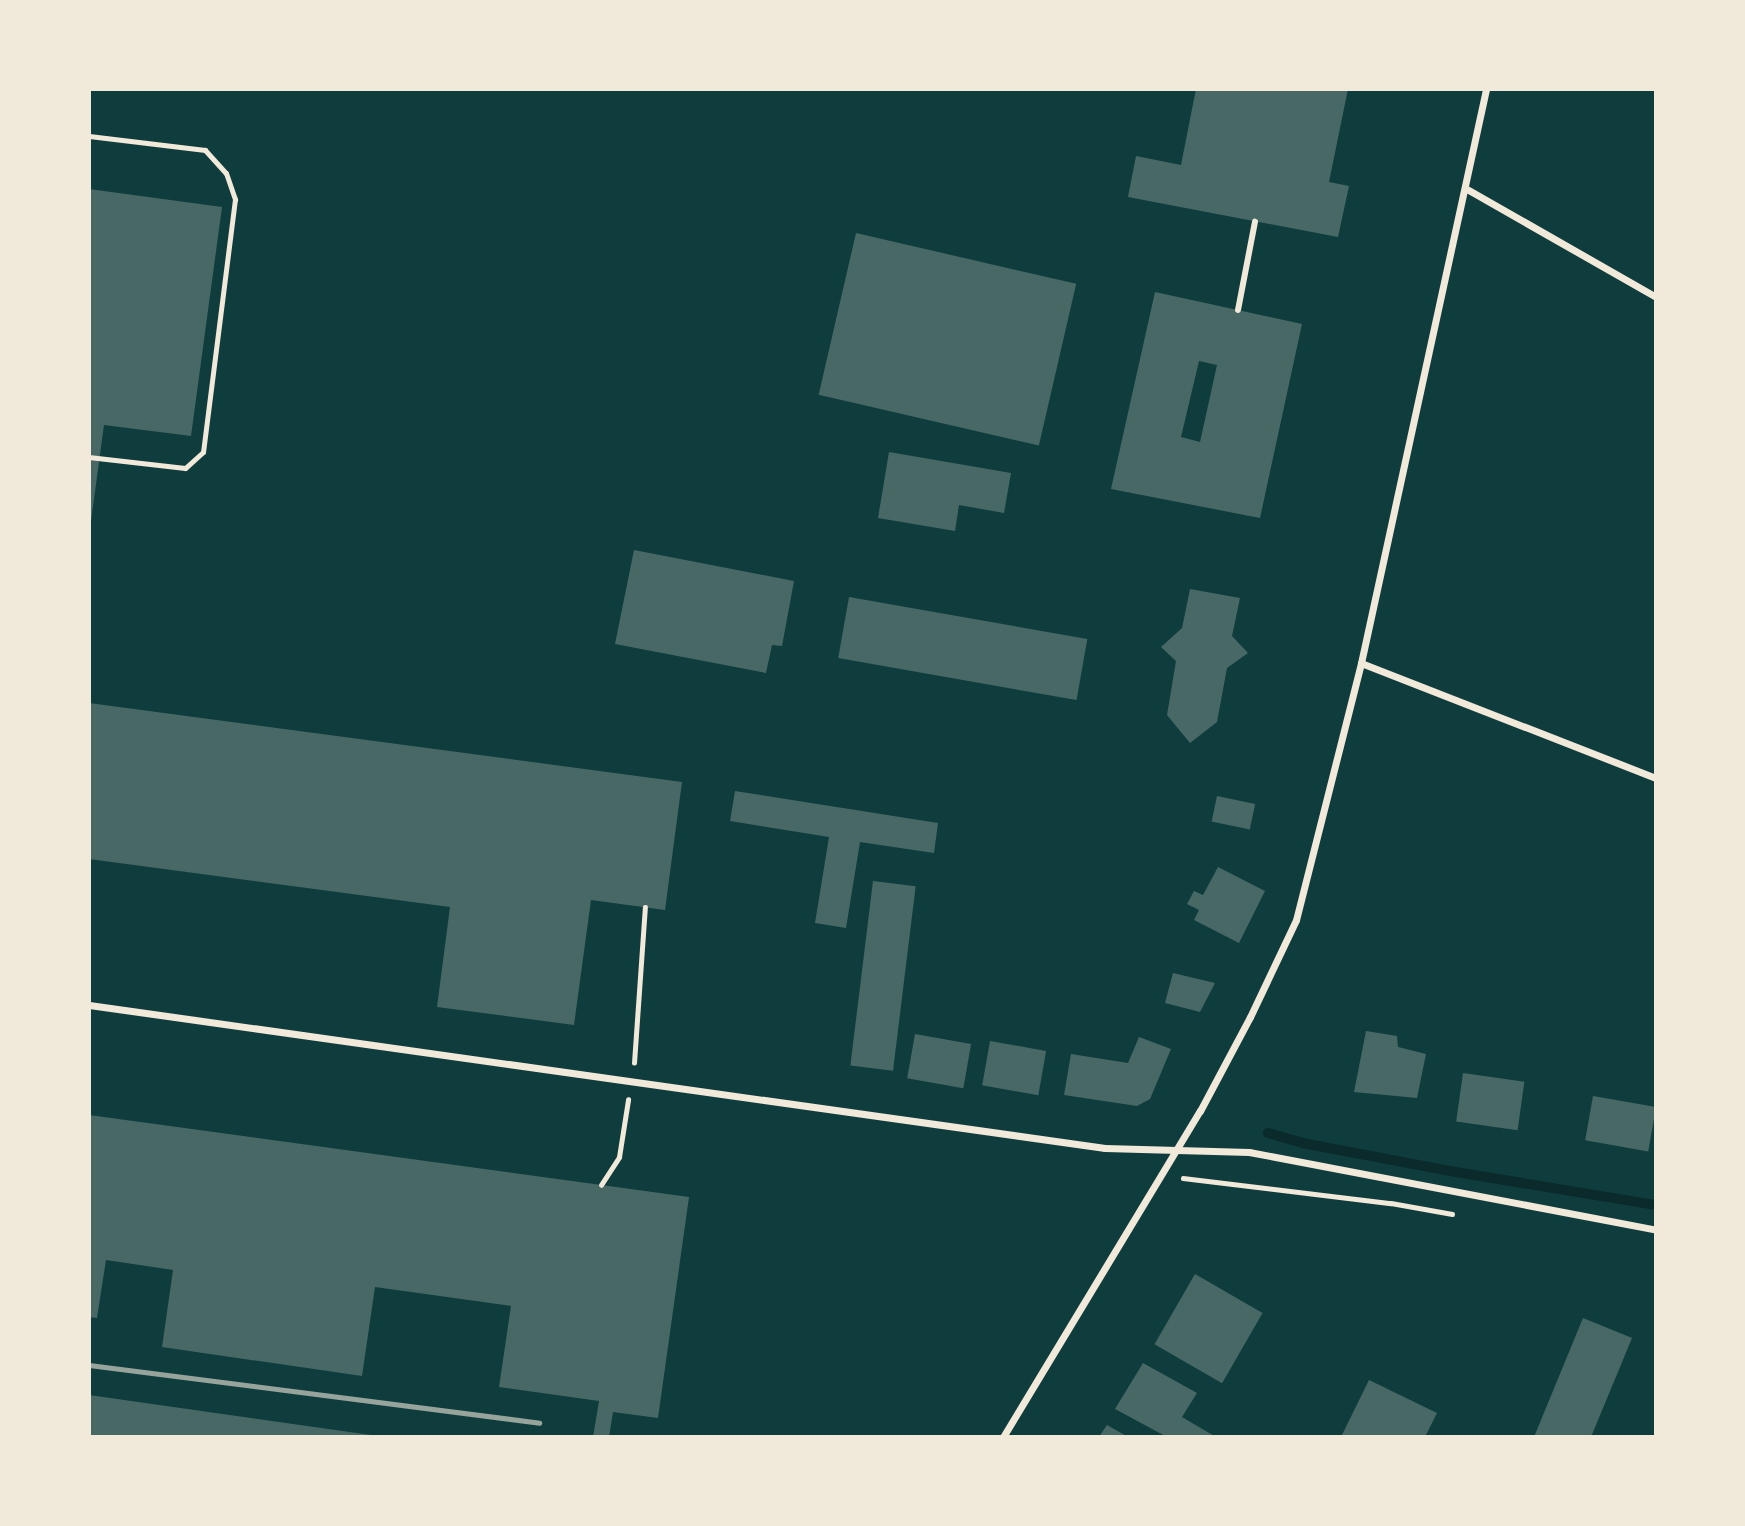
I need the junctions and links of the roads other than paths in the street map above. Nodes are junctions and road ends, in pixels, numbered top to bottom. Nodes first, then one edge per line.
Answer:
1 (1486, 89) edge
2 (89, 136) edge
3 (1465, 188) junction
4 (1255, 222) dead end
5 (1656, 297) edge
6 (1238, 310) dead end
7 (89, 457) edge
8 (1361, 663) junction
9 (1656, 778) edge
10 (89, 1005) edge
11 (1175, 1150) junction
12 (1656, 1230) edge
13 (1003, 1437) edge

1 - 3 street
2 - 7 lane
3 - 5 street
3 - 8 street
4 - 6 street
8 - 9 street
8 - 11 street
10 - 11 street
11 - 12 street
11 - 13 street

